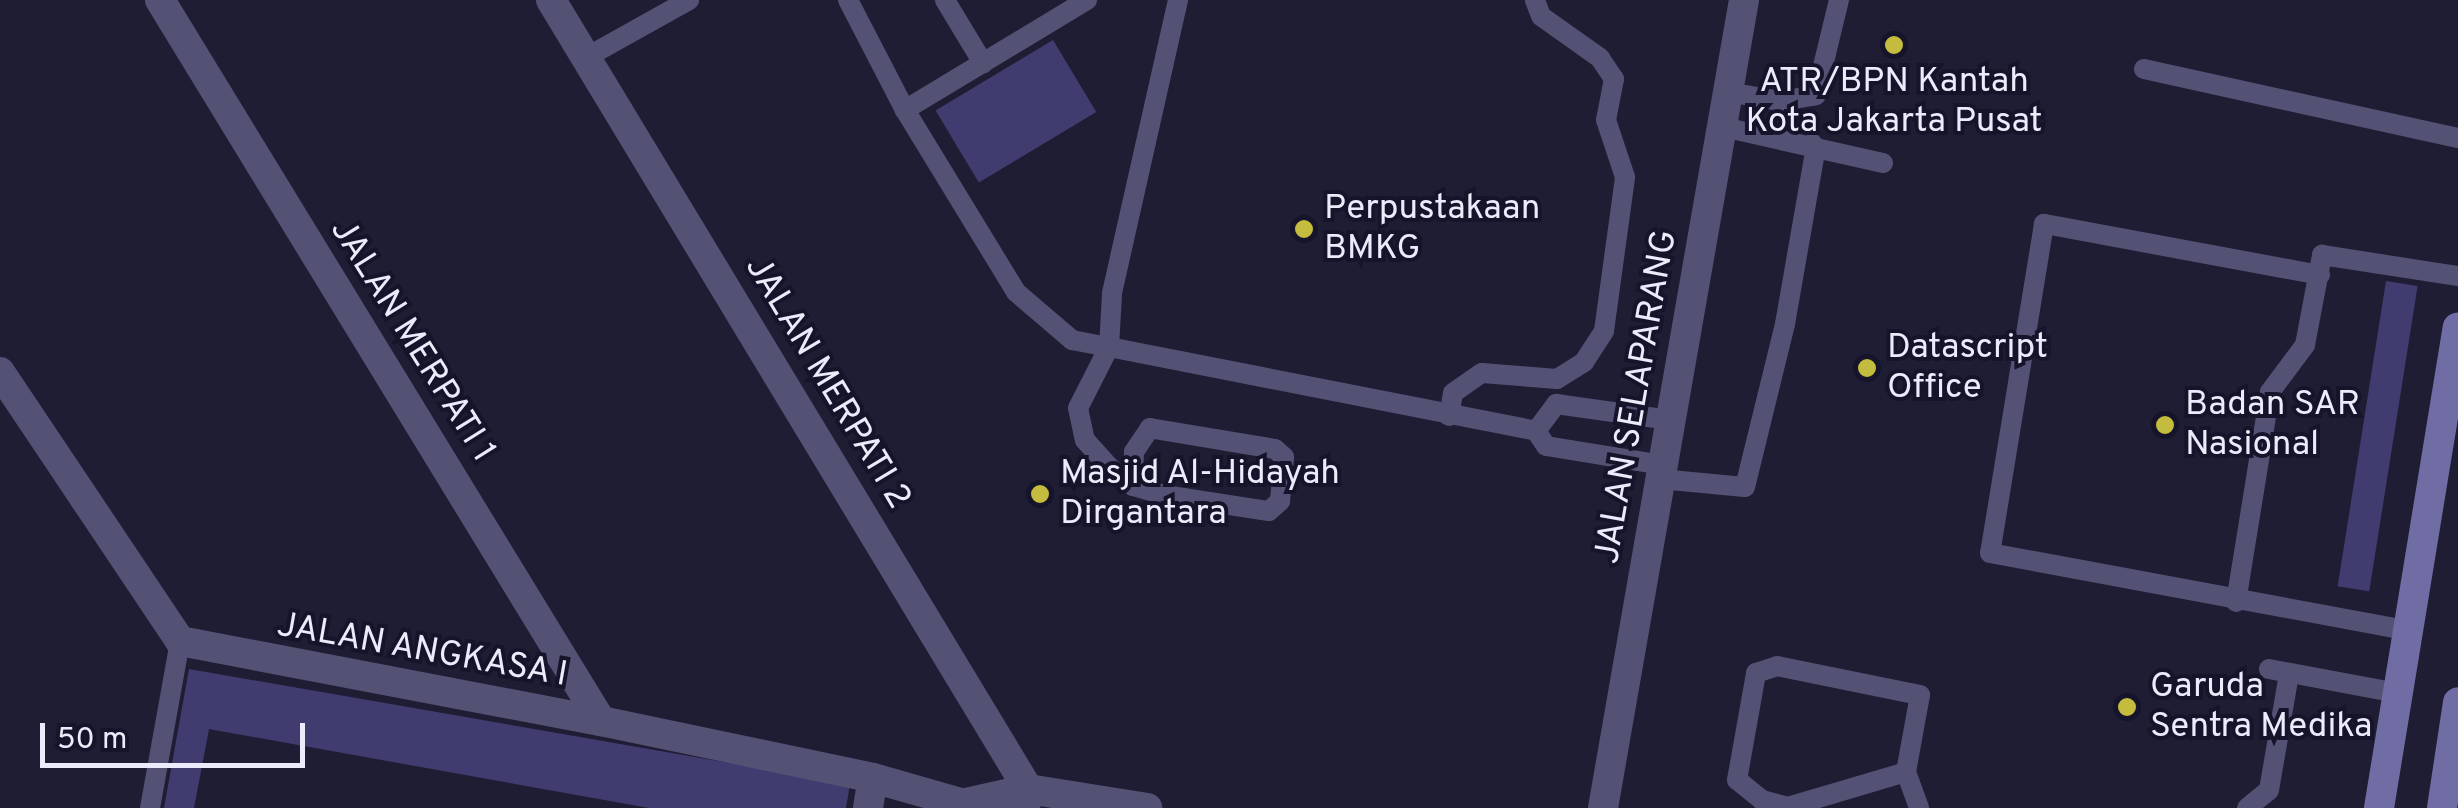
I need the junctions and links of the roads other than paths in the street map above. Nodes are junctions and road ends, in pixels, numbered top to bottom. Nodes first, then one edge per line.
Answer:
1 (160, 0) edge
2 (689, 0) edge
3 (848, 0) edge
4 (945, 0) edge
5 (1086, 0) edge
6 (1178, 0) edge
7 (1535, 0) edge
8 (1744, 0) edge
9 (1839, 0) edge
10 (553, 1) edge
11 (587, 57) junction
12 (983, 63) junction
13 (2144, 69) dead end
14 (1728, 92) junction
15 (906, 110) junction
16 (1723, 128) junction
17 (2458, 138) edge
18 (1812, 143) junction
19 (1883, 164) dead end
20 (2320, 274) junction
21 (2458, 276) edge
22 (2458, 327) edge
23 (1110, 346) junction
24 (0, 372) edge
25 (1449, 416) junction
26 (1670, 420) junction
27 (1536, 431) junction
28 (1661, 472) junction
29 (1133, 486) junction
30 (2236, 602) junction
31 (2406, 630) junction
32 (180, 641) junction
33 (2397, 693) junction
34 (2458, 702) edge
35 (601, 720) junction
36 (1906, 772) junction
37 (871, 793) edge
38 (1027, 799) edge
39 (972, 805) edge
40 (150, 808) edge
41 (1148, 808) edge
42 (1603, 808) edge
43 (1919, 808) edge
44 (2247, 808) edge
45 (2379, 808) edge
46 (2442, 808) edge

1 - 35 street, JALAN MERPATI 1
2 - 11 lane
3 - 15 lane
4 - 12 lane
5 - 12 lane
6 - 23 lane
7 - 25 lane
8 - 14 street, JALAN SELAPARANG
9 - 14 lane
10 - 11 street, JALAN MERPATI 2
11 - 38 street, JALAN MERPATI 2
12 - 15 lane
13 - 17 lane
14 - 16 street, JALAN SELAPARANG
15 - 23 lane
16 - 18 lane
16 - 26 street, JALAN SELAPARANG
18 - 19 lane
18 - 28 lane
20 - 21 lane
20 - 30 lane
20 - 30 lane
22 - 31 main road
23 - 25 lane
23 - 29 lane
24 - 32 street
25 - 27 lane
26 - 27 lane
26 - 28 street, JALAN SELAPARANG
27 - 28 lane
28 - 42 street, JALAN SELAPARANG
29 - 29 lane
30 - 31 lane
31 - 33 main road
32 - 35 street, JALAN ANGKASA I
32 - 40 lane
33 - 44 lane
33 - 45 main road
34 - 46 main road
35 - 37 street, JALAN ANGKASA I
36 - 36 lane
36 - 43 lane
37 - 39 street, JALAN ANGKASA I
38 - 39 street, JALAN ANGKASA I
38 - 41 street, JALAN ANGKASA I

